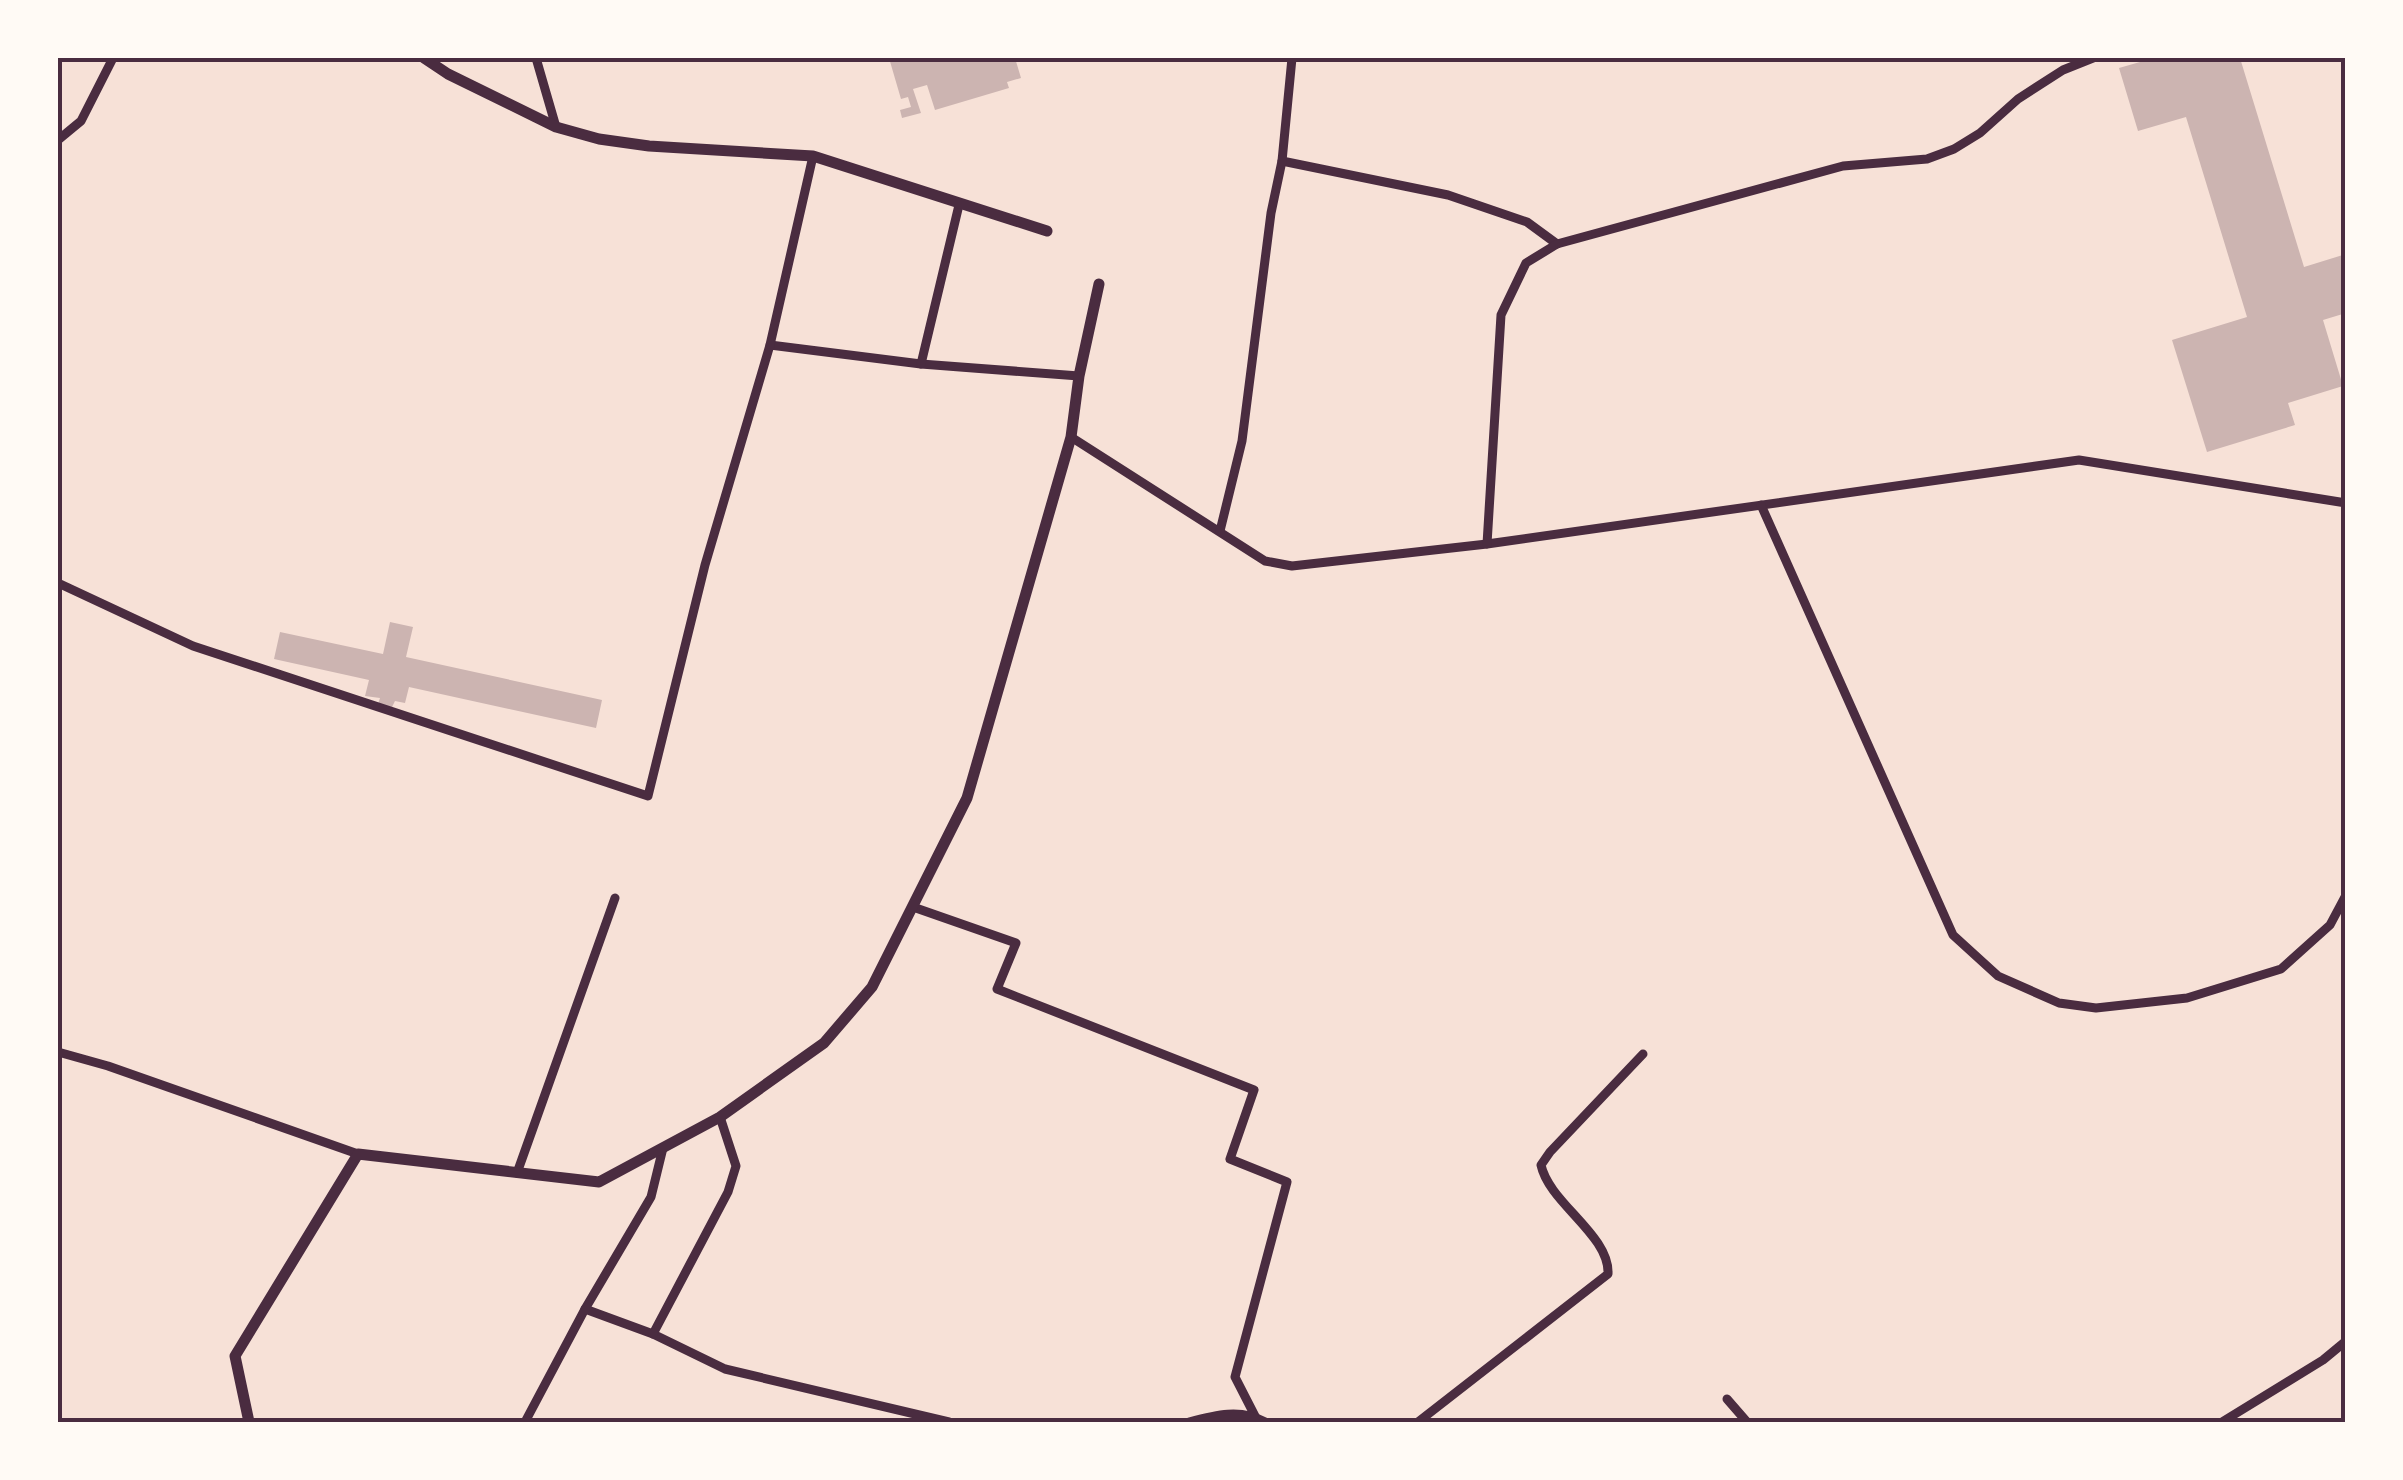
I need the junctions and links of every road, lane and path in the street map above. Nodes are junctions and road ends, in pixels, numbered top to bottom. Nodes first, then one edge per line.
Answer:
1 (113, 58) edge
2 (424, 58) edge
3 (536, 58) edge
4 (1292, 58) edge
5 (2093, 58) edge
6 (556, 127) junction
7 (58, 140) edge
8 (812, 156) junction
9 (1282, 161) junction
10 (959, 205) junction
11 (1047, 231) dead end
12 (1558, 244) junction
13 (1099, 284) dead end
14 (770, 345) junction
15 (922, 364) junction
16 (1079, 376) junction
17 (1071, 437) junction
18 (2346, 503) edge
19 (1761, 505) junction
20 (1220, 531) junction
21 (1487, 544) junction
22 (58, 583) edge
23 (2346, 895) edge
24 (615, 898) dead end
25 (912, 907) junction
26 (58, 1052) edge
27 (1643, 1054) dead end
28 (720, 1117) junction
29 (662, 1148) junction
30 (358, 1154) junction
31 (517, 1173) junction
32 (585, 1309) junction
33 (654, 1334) junction
34 (2346, 1341) edge
35 (1727, 1399) dead end
36 (1255, 1416) junction
37 (249, 1422) edge
38 (524, 1422) edge
39 (949, 1422) edge
40 (1189, 1422) edge
41 (1266, 1422) edge
42 (1418, 1422) edge
43 (1747, 1422) edge
44 (2222, 1422) edge

1 - 7 street
2 - 6 street
3 - 6 street
4 - 9 street
5 - 12 street
6 - 8 street
8 - 10 street
8 - 14 street
9 - 12 street
9 - 20 street
10 - 11 street
10 - 15 street
12 - 21 street
13 - 16 street
14 - 15 street
14 - 22 street
15 - 16 street
16 - 17 street
17 - 20 street
17 - 25 street
18 - 19 street
19 - 21 street
19 - 23 street
20 - 21 street
24 - 31 street
25 - 28 street
25 - 36 street
26 - 30 street
27 - 42 street
28 - 29 street
28 - 33 street
29 - 31 street
29 - 32 street
30 - 31 street
30 - 37 street
32 - 33 street
32 - 38 street
33 - 39 street
34 - 44 street
35 - 43 street
36 - 40 street
36 - 41 street

